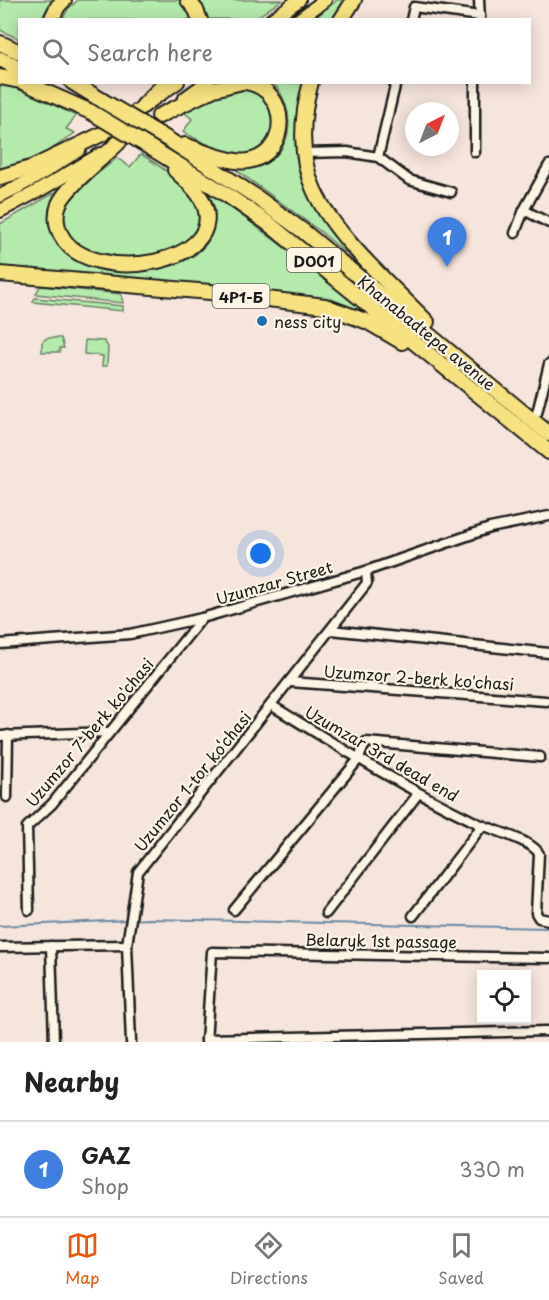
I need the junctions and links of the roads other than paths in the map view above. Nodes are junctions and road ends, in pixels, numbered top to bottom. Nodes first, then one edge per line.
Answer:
1 (64, 0) edge
2 (188, 0) edge
3 (299, 0) edge
4 (325, 0) edge
5 (354, 0) edge
6 (478, 0) edge
7 (52, 18) edge
8 (199, 18) edge
9 (274, 18) edge
10 (301, 18) edge
11 (342, 18) edge
12 (411, 18) edge
13 (480, 18) edge
14 (0, 43) edge
15 (18, 51) edge
16 (0, 59) edge
17 (18, 68) edge
18 (0, 77) edge
19 (18, 81) edge
20 (26, 84) edge
21 (45, 84) edge
22 (75, 84) edge
23 (86, 84) edge
24 (164, 84) edge
25 (175, 84) edge
26 (204, 84) edge
27 (235, 84) edge
28 (252, 84) edge
29 (311, 84) edge
30 (396, 84) edge
31 (475, 84) edge
32 (103, 101) junction
33 (143, 106) junction
34 (91, 112) junction
35 (159, 116) junction
36 (104, 133) junction
37 (169, 140) junction
38 (119, 142) junction
39 (156, 152) junction
40 (474, 152) dead end
41 (304, 153) junction
42 (378, 157) junction
43 (549, 165) edge
44 (0, 177) edge
45 (451, 192) dead end
46 (0, 196) edge
47 (524, 210) junction
48 (0, 211) edge
49 (549, 223) edge
50 (515, 233) dead end
51 (0, 274) edge
52 (549, 364) edge
53 (472, 369) junction
54 (463, 382) junction
55 (531, 419) junction
56 (549, 434) edge
57 (549, 452) edge
58 (549, 516) edge
59 (366, 571) junction
60 (202, 618) junction
61 (331, 630) junction
62 (0, 644) edge
63 (549, 653) edge
64 (290, 682) junction
65 (546, 701) dead end
66 (271, 705) junction
67 (110, 732) junction
68 (4, 735) edge
69 (540, 757) dead end
70 (358, 760) junction
71 (418, 794) junction
72 (7, 797) dead end
73 (482, 826) junction
74 (29, 910) dead end
75 (234, 910) dead end
76 (326, 913) dead end
77 (413, 916) dead end
78 (549, 920) edge
79 (128, 945) junction
80 (51, 946) junction
81 (0, 947) edge
82 (549, 958) edge
83 (549, 1031) edge
84 (206, 1040) edge
85 (54, 1042) edge
86 (131, 1042) edge

1 - 7 highway
2 - 8 highway
3 - 9 main road
4 - 10 main road
5 - 11 highway
6 - 13 street
12 - 13 street
14 - 15 highway
16 - 17 highway
18 - 19 highway
20 - 34 highway
21 - 34 highway, Khanabadtepa avenue / D001
22 - 32 highway, Khanabadtepa avenue / D001
23 - 32 highway
24 - 33 highway
25 - 33 main road
26 - 35 main road
27 - 35 highway
28 - 37 highway
29 - 41 highway
30 - 42 street
31 - 40 street
32 - 37 highway, Khanabadtepa avenue / D001, bridge
33 - 36 main road
34 - 39 highway, Khanabadtepa avenue / D001, bridge
35 - 38 main road
36 - 44 highway
36 - 46 main road
37 - 53 highway, Khanabadtepa avenue / D001
38 - 39 highway
38 - 48 main road
39 - 54 highway, Khanabadtepa avenue / D001
41 - 42 street
41 - 53 highway
42 - 45 street
43 - 47 street
47 - 49 street
47 - 50 street
51 - 54 highway, 4Р1-Б
52 - 55 street
53 - 55 highway, Khanabadtepa avenue / D001
54 - 57 highway, Khanabadtepa avenue / D001
55 - 56 highway, Khanabadtepa avenue / D001
58 - 59 street, Uzumzar Street
59 - 60 street, Uzumzar Street
59 - 61 street, Uzumzor 1-tor ko‘chasi
60 - 62 street, Uzumzar Street
60 - 67 street, Uzumzor 7-berk ko'chasi
61 - 63 street
61 - 64 street, Uzumzor 1-tor ko‘chasi
64 - 65 street, Uzumzor 2-berk ko'chasi
64 - 66 street, Uzumzor 1-tor ko‘chasi
66 - 70 street, Uzumzar 3rd dead end
66 - 79 street, Uzumzor 1-tor ko‘chasi
67 - 68 street
67 - 74 street, Uzumzor 7-berk ko'chasi
68 - 72 street
69 - 70 street
70 - 71 street, Uzumzar 3rd dead end
70 - 75 street
71 - 73 street, Uzumzar 3rd dead end
71 - 76 street
73 - 77 street
73 - 78 street, Uzumzar 3rd dead end
79 - 80 street
79 - 86 street, Uzumzor 1-tor ko‘chasi
80 - 81 street
80 - 85 street
82 - 84 street, Belaryk 1st passage
83 - 84 street

